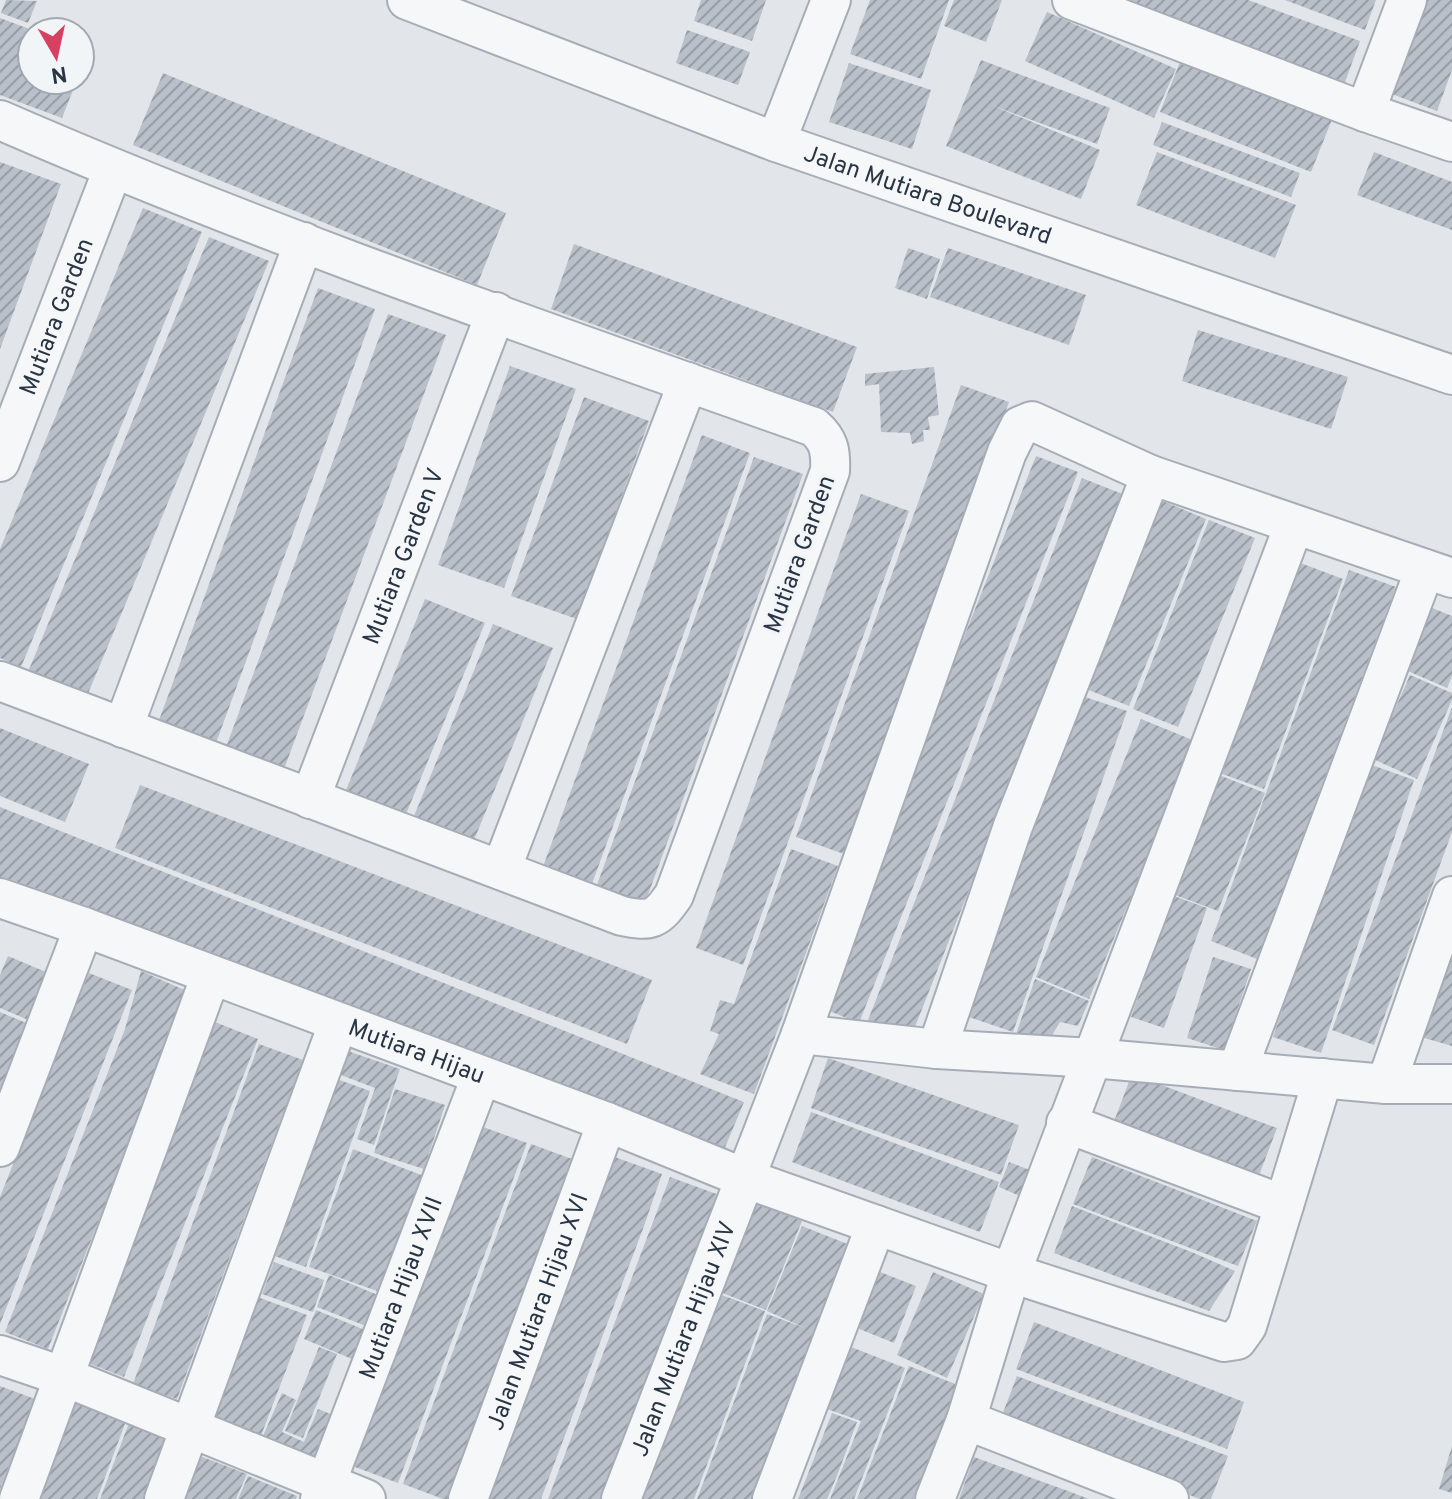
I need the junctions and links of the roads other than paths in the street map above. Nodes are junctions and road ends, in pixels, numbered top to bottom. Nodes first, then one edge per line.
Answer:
1 (407, 0) edge
2 (831, 0) edge
3 (1072, 0) edge
4 (1407, 0) edge
5 (1365, 112) junction
6 (0, 120) edge
7 (776, 142) junction
8 (1452, 142) edge
9 (113, 169) junction
10 (304, 242) junction
11 (496, 312) junction
12 (1452, 375) edge
13 (688, 382) junction
14 (0, 462) edge
15 (1151, 475) junction
16 (1294, 525) junction
17 (1438, 573) edge
18 (0, 681) edge
19 (123, 728) junction
20 (310, 799) junction
21 (501, 870) junction
22 (1452, 896) edge
23 (0, 898) edge
24 (84, 927) junction
25 (211, 975) junction
26 (338, 1024) junction
27 (801, 1034) junction
28 (937, 1049) junction
29 (1092, 1058) junction
30 (1237, 1071) junction
31 (481, 1077) junction
32 (1323, 1078) junction
33 (1386, 1084) junction
34 (1452, 1084) edge
35 (607, 1122) junction
36 (1066, 1123) junction
37 (0, 1147) edge
38 (747, 1179) junction
39 (1284, 1205) junction
40 (876, 1225) junction
41 (1011, 1273) junction
42 (0, 1355) edge
43 (65, 1377) junction
44 (966, 1420) junction
45 (191, 1427) junction
46 (323, 1491) edge
47 (19, 1499) edge
48 (164, 1499) edge
49 (366, 1499) edge
50 (468, 1499) edge
51 (621, 1499) edge
52 (772, 1499) edge
53 (935, 1499) edge
54 (1169, 1499) edge

1 - 7 street, Jalan Mutiara Boulevard
2 - 7 street
3 - 5 street
4 - 5 street
5 - 8 street
6 - 9 street
7 - 12 street, Jalan Mutiara Boulevard
9 - 10 street
9 - 14 street, Mutiara Garden
10 - 11 street
10 - 19 street
11 - 13 street
11 - 20 street, Mutiara Garden V
13 - 21 street
13 - 21 street, Mutiara Garden
15 - 16 street, Jalan Mutiara Hijau XIV
15 - 27 street, Jalan Mutiara Hijau XIV
15 - 28 street
16 - 17 street, Jalan Mutiara Hijau XIV
16 - 29 street
17 - 30 street
18 - 19 street, Mutiara Garden
19 - 20 street, Mutiara Garden
20 - 21 street, Mutiara Garden
22 - 33 street
23 - 24 street, Mutiara Hijau
24 - 25 street, Mutiara Hijau
24 - 37 street
25 - 26 street, Mutiara Hijau
25 - 43 street
26 - 31 street, Mutiara Hijau
26 - 45 street
27 - 28 street
27 - 38 street, Jalan Mutiara Hijau XIV
28 - 29 street
29 - 30 street
29 - 36 street
30 - 32 street
31 - 35 street, Mutiara Hijau
31 - 46 street, Mutiara Hijau XVII
32 - 33 street
32 - 39 street
33 - 34 street
35 - 38 street, Mutiara Hijau
35 - 50 street, Jalan Mutiara Hijau XVI
36 - 39 street
36 - 41 street
38 - 40 street, Mutiara Hijau
38 - 51 street, Jalan Mutiara Hijau XIV
39 - 41 street, Mutiara Hijau
40 - 41 street, Mutiara Hijau
40 - 52 street
41 - 44 street
42 - 43 street
43 - 45 street
43 - 47 street
44 - 53 street
44 - 54 street
45 - 46 street
45 - 48 street
46 - 49 street

